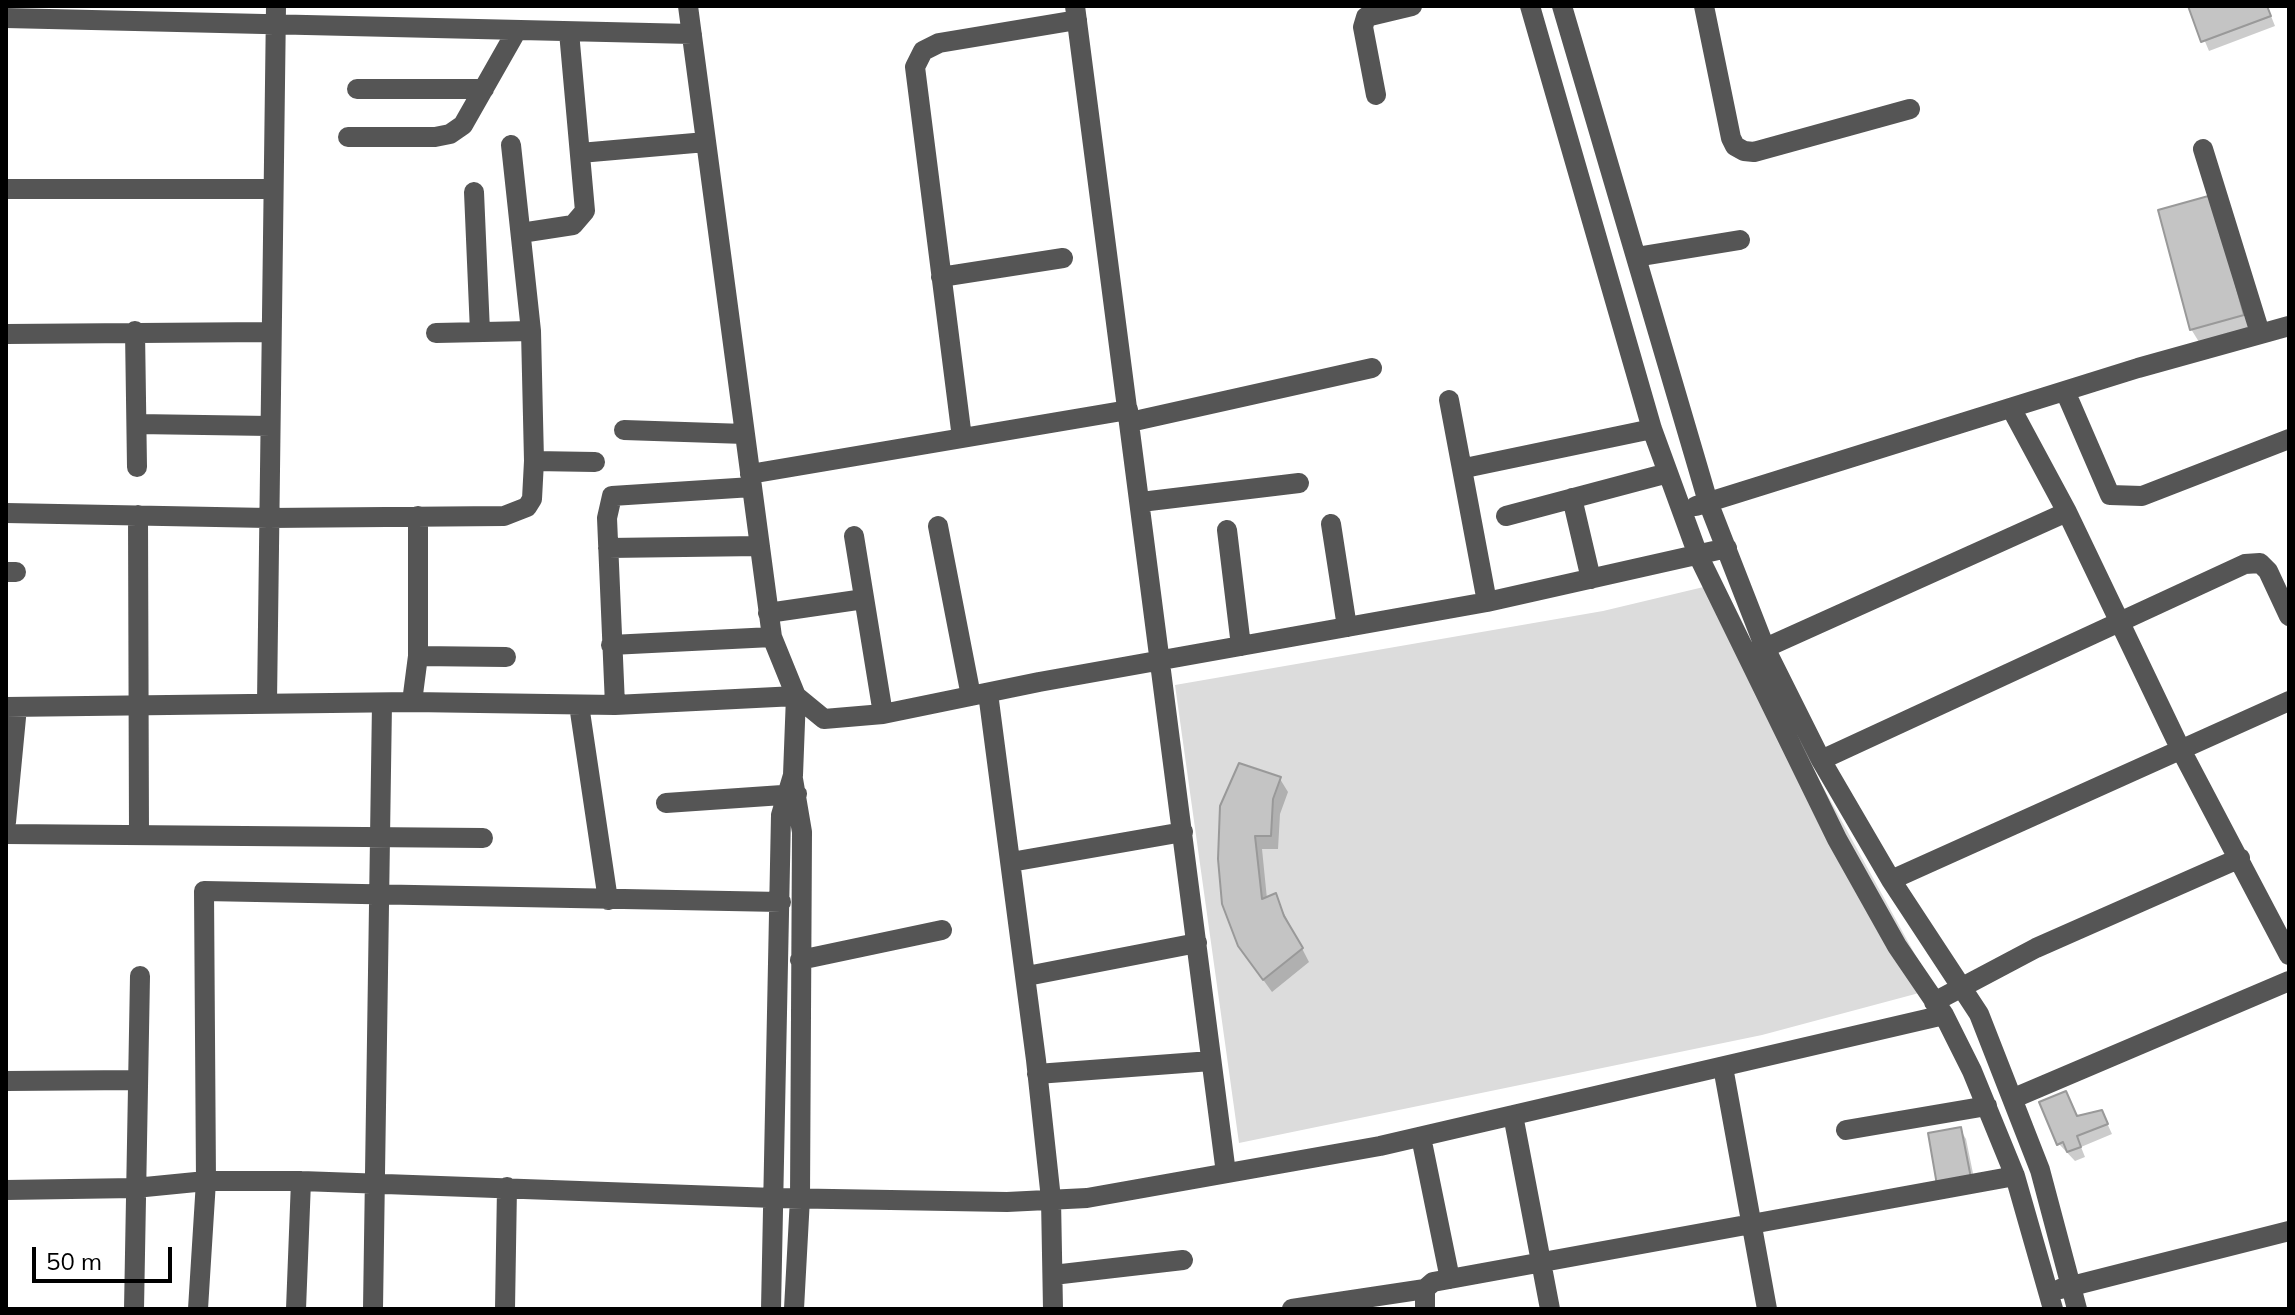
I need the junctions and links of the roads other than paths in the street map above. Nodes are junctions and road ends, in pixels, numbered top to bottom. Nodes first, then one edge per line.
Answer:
1 (688, 6) edge
2 (1412, 6) edge
3 (1530, 6) edge
4 (1562, 6) edge
5 (1704, 6) edge
6 (1076, 13) edge
7 (276, 15) edge
8 (6, 18) edge
9 (517, 30) junction
10 (569, 32) junction
11 (692, 34) junction
12 (357, 89) dead end
13 (484, 89) junction
14 (1376, 95) dead end
15 (1910, 109) dead end
16 (348, 137) dead end
17 (706, 142) junction
18 (511, 145) dead end
19 (2203, 149) dead end
20 (580, 153) junction
21 (6, 189) edge
22 (273, 189) junction
23 (474, 192) dead end
24 (521, 233) junction
25 (1740, 240) dead end
26 (1636, 257) junction
27 (1063, 258) dead end
28 (941, 277) junction
29 (2289, 326) edge
30 (135, 331) junction
31 (531, 331) junction
32 (271, 332) junction
33 (480, 332) junction
34 (436, 333) dead end
35 (2260, 333) junction
36 (6, 334) edge
37 (1372, 368) dead end
38 (2065, 391) junction
39 (1449, 400) dead end
40 (2011, 408) junction
41 (1129, 416) junction
42 (137, 424) junction
43 (270, 426) junction
44 (1652, 429) junction
45 (624, 430) dead end
46 (745, 434) junction
47 (962, 438) junction
48 (2289, 439) edge
49 (534, 461) junction
50 (595, 462) dead end
51 (137, 467) dead end
52 (1465, 468) junction
53 (1668, 473) junction
54 (751, 480) junction
55 (1299, 483) dead end
56 (1572, 498) junction
57 (1141, 502) junction
58 (1708, 502) junction
59 (1681, 511) junction
60 (2067, 512) junction
61 (6, 513) edge
62 (138, 515) junction
63 (418, 516) junction
64 (1506, 516) dead end
65 (268, 518) junction
66 (1331, 524) dead end
67 (938, 526) dead end
68 (1227, 530) dead end
69 (854, 536) dead end
70 (760, 546) junction
71 (608, 548) junction
72 (1727, 548) junction
73 (1698, 555) junction
74 (1591, 579) junction
75 (864, 599) junction
76 (1487, 602) junction
77 (768, 613) junction
78 (2289, 616) edge
79 (2118, 622) junction
80 (1347, 627) junction
81 (772, 637) junction
82 (611, 645) junction
83 (1241, 646) junction
84 (1765, 648) junction
85 (418, 656) junction
86 (506, 657) dead end
87 (1161, 661) junction
88 (979, 695) junction
89 (796, 696) junction
90 (2289, 701) edge
91 (412, 702) junction
92 (267, 703) junction
93 (382, 703) junction
94 (579, 705) junction
95 (615, 705) junction
96 (11, 707) edge
97 (136, 707) junction
98 (883, 714) junction
99 (2180, 748) junction
100 (1821, 760) junction
101 (792, 788) junction
102 (666, 803) dead end
103 (6, 820) edge
104 (1183, 832) junction
105 (6, 834) edge
106 (139, 834) junction
107 (382, 835) junction
108 (483, 838) dead end
109 (2240, 858) junction
110 (1011, 862) junction
111 (1891, 880) junction
112 (377, 896) junction
113 (608, 900) junction
114 (781, 902) junction
115 (942, 930) dead end
116 (1197, 943) junction
117 (2289, 955) edge
118 (800, 960) junction
119 (140, 976) dead end
120 (1027, 976) junction
121 (2289, 981) edge
122 (1964, 987) junction
123 (1939, 1008) junction
124 (1211, 1061) junction
125 (1723, 1067) junction
126 (1037, 1074) junction
127 (137, 1080) junction
128 (6, 1081) edge
129 (2014, 1098) junction
130 (1987, 1106) junction
131 (1513, 1115) junction
132 (1846, 1130) dead end
133 (1421, 1137) junction
134 (1226, 1173) junction
135 (2015, 1176) junction
136 (206, 1181) junction
137 (301, 1181) junction
138 (374, 1185) junction
139 (507, 1187) junction
140 (135, 1188) junction
141 (6, 1190) edge
142 (774, 1198) junction
143 (800, 1198) junction
144 (1051, 1199) junction
145 (1752, 1224) junction
146 (2289, 1231) edge
147 (1183, 1260) dead end
148 (1542, 1263) junction
149 (1053, 1275) junction
150 (1450, 1279) junction
151 (2072, 1286) junction
152 (1425, 1299) edge
153 (2051, 1300) edge
154 (1345, 1305) edge
155 (134, 1309) edge
156 (198, 1309) edge
157 (296, 1309) edge
158 (373, 1309) edge
159 (505, 1309) edge
160 (771, 1309) edge
161 (794, 1309) edge
162 (1053, 1309) edge
163 (1292, 1309) edge
164 (1550, 1309) edge
165 (1767, 1309) edge
166 (2077, 1309) edge

1 - 11 street
2 - 14 street
3 - 44 street
4 - 26 street
5 - 15 street
6 - 28 street
6 - 41 street
7 - 8 street
7 - 9 street
7 - 22 street
9 - 10 street
9 - 13 street
10 - 11 street
10 - 20 street
11 - 17 street
12 - 13 street
13 - 16 street
17 - 20 street
17 - 46 street
18 - 24 street
19 - 35 street
20 - 24 street
21 - 22 street
22 - 32 street
23 - 33 street
24 - 31 street
25 - 26 street
26 - 58 street
27 - 28 street
28 - 47 street
29 - 35 street
30 - 32 street
30 - 36 street
30 - 42 street
31 - 33 street
31 - 49 street
32 - 43 street
33 - 34 street
35 - 38 street
37 - 41 street
38 - 40 street
38 - 48 street
39 - 52 street
40 - 58 street
40 - 60 street
41 - 47 street
41 - 57 street
42 - 43 street
42 - 51 street
43 - 65 street
44 - 52 street
44 - 53 street
45 - 46 street
46 - 54 street
47 - 54 street
49 - 50 street
49 - 63 street
52 - 76 street
53 - 56 street
53 - 59 street
54 - 70 street
54 - 71 street
55 - 57 street
56 - 64 street
56 - 74 street
57 - 87 street
58 - 59 street
58 - 72 street
59 - 73 street
60 - 79 street
60 - 84 street
61 - 62 street
62 - 65 street
62 - 97 street
63 - 65 street
63 - 85 street
65 - 92 street
66 - 80 street
67 - 88 street
68 - 83 street
69 - 75 street
70 - 71 street
70 - 77 street
71 - 82 street
72 - 73 street
72 - 84 street
73 - 74 street
73 - 123 street
74 - 76 street
75 - 77 street
75 - 98 street
76 - 80 street
77 - 81 street
78 - 79 street
79 - 99 street
79 - 100 street
80 - 83 street
81 - 82 street
81 - 89 street
82 - 95 street
83 - 87 street
84 - 100 street
85 - 86 street
85 - 91 street
87 - 88 street
87 - 104 street
88 - 98 street
88 - 110 street
89 - 95 street
89 - 98 street
89 - 101 street
90 - 99 street
91 - 93 street
91 - 94 street
92 - 93 street
92 - 97 street
93 - 107 street
94 - 95 street
94 - 113 street
96 - 97 street
96 - 103 street
97 - 106 street
99 - 109 street
99 - 111 street
100 - 111 street
101 - 102 street
101 - 114 street
101 - 118 street
104 - 110 street
104 - 116 street
105 - 106 street
106 - 107 street
107 - 108 street
107 - 112 street
109 - 117 street
109 - 122 street
110 - 120 street
111 - 122 street
112 - 113 street
112 - 136 street
112 - 138 street
113 - 114 street
114 - 142 street
115 - 118 street
116 - 120 street
116 - 124 street
118 - 143 street
119 - 127 street
120 - 126 street
121 - 129 street
122 - 123 street
122 - 129 street
123 - 125 street
123 - 130 street
124 - 126 street
124 - 134 street
125 - 131 street
125 - 145 street
126 - 144 street
127 - 128 street
127 - 140 street
129 - 151 street
130 - 132 street
130 - 135 street
131 - 133 street
131 - 148 street
133 - 134 street
133 - 150 street
134 - 144 street
135 - 145 street
135 - 153 street
136 - 137 street
136 - 140 street
136 - 156 street
137 - 138 street
137 - 157 street
138 - 139 street
138 - 158 street
139 - 142 street
139 - 159 street
140 - 141 street
140 - 155 street
142 - 143 street
142 - 160 street
143 - 144 street
143 - 161 street
144 - 149 street
145 - 148 street
145 - 165 street
146 - 151 street
147 - 149 street
148 - 150 street
148 - 164 street
149 - 162 street
150 - 152 street
151 - 153 street
151 - 166 street
152 - 154 street
154 - 163 street

